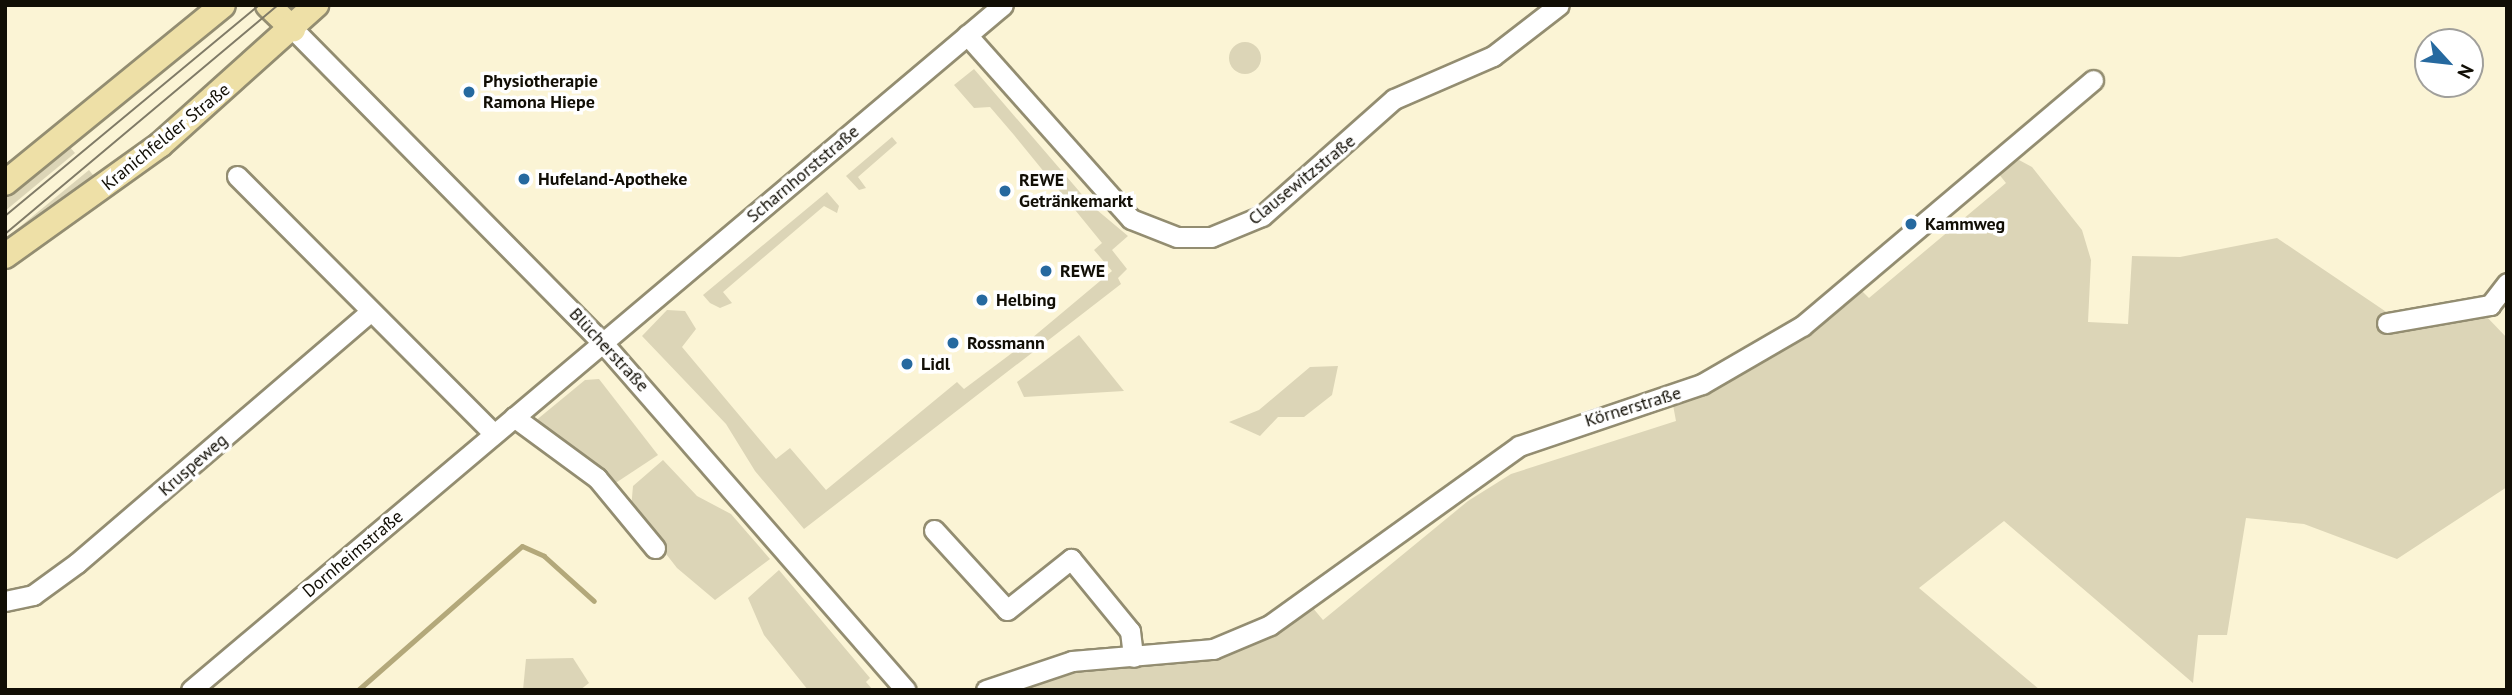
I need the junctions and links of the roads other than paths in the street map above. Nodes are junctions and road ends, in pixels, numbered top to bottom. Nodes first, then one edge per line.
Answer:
1 (223, 5) edge
2 (268, 5) edge
3 (316, 5) edge
4 (1003, 5) edge
5 (1559, 5) edge
6 (293, 29) junction
7 (967, 35) junction
8 (2093, 80) dead end
9 (237, 176) dead end
10 (5, 183) edge
11 (5, 256) edge
12 (2507, 284) edge
13 (371, 311) junction
14 (2387, 323) dead end
15 (602, 342) junction
16 (514, 417) junction
17 (494, 434) junction
18 (934, 530) dead end
19 (655, 548) dead end
20 (5, 601) edge
21 (1133, 657) junction
22 (191, 690) edge
23 (906, 690) edge
24 (986, 690) edge

1 - 10 main road
2 - 6 main road
3 - 6 main road, Kranichfelder Straße
4 - 7 street, Scharnhorststraße
5 - 7 street, Clausewitzstraße
6 - 11 main road, Kranichfelder Straße
6 - 15 street, Blücherstraße
7 - 15 street, Scharnhorststraße
8 - 21 street, Körnerstraße
9 - 13 street
12 - 14 street
13 - 17 street
13 - 20 street, Kruspeweg
15 - 16 street, Dornheimstraße
15 - 23 street, Blücherstraße
16 - 17 street, Dornheimstraße
16 - 19 street
17 - 22 street, Dornheimstraße
18 - 21 street
21 - 24 street, Körnerstraße

